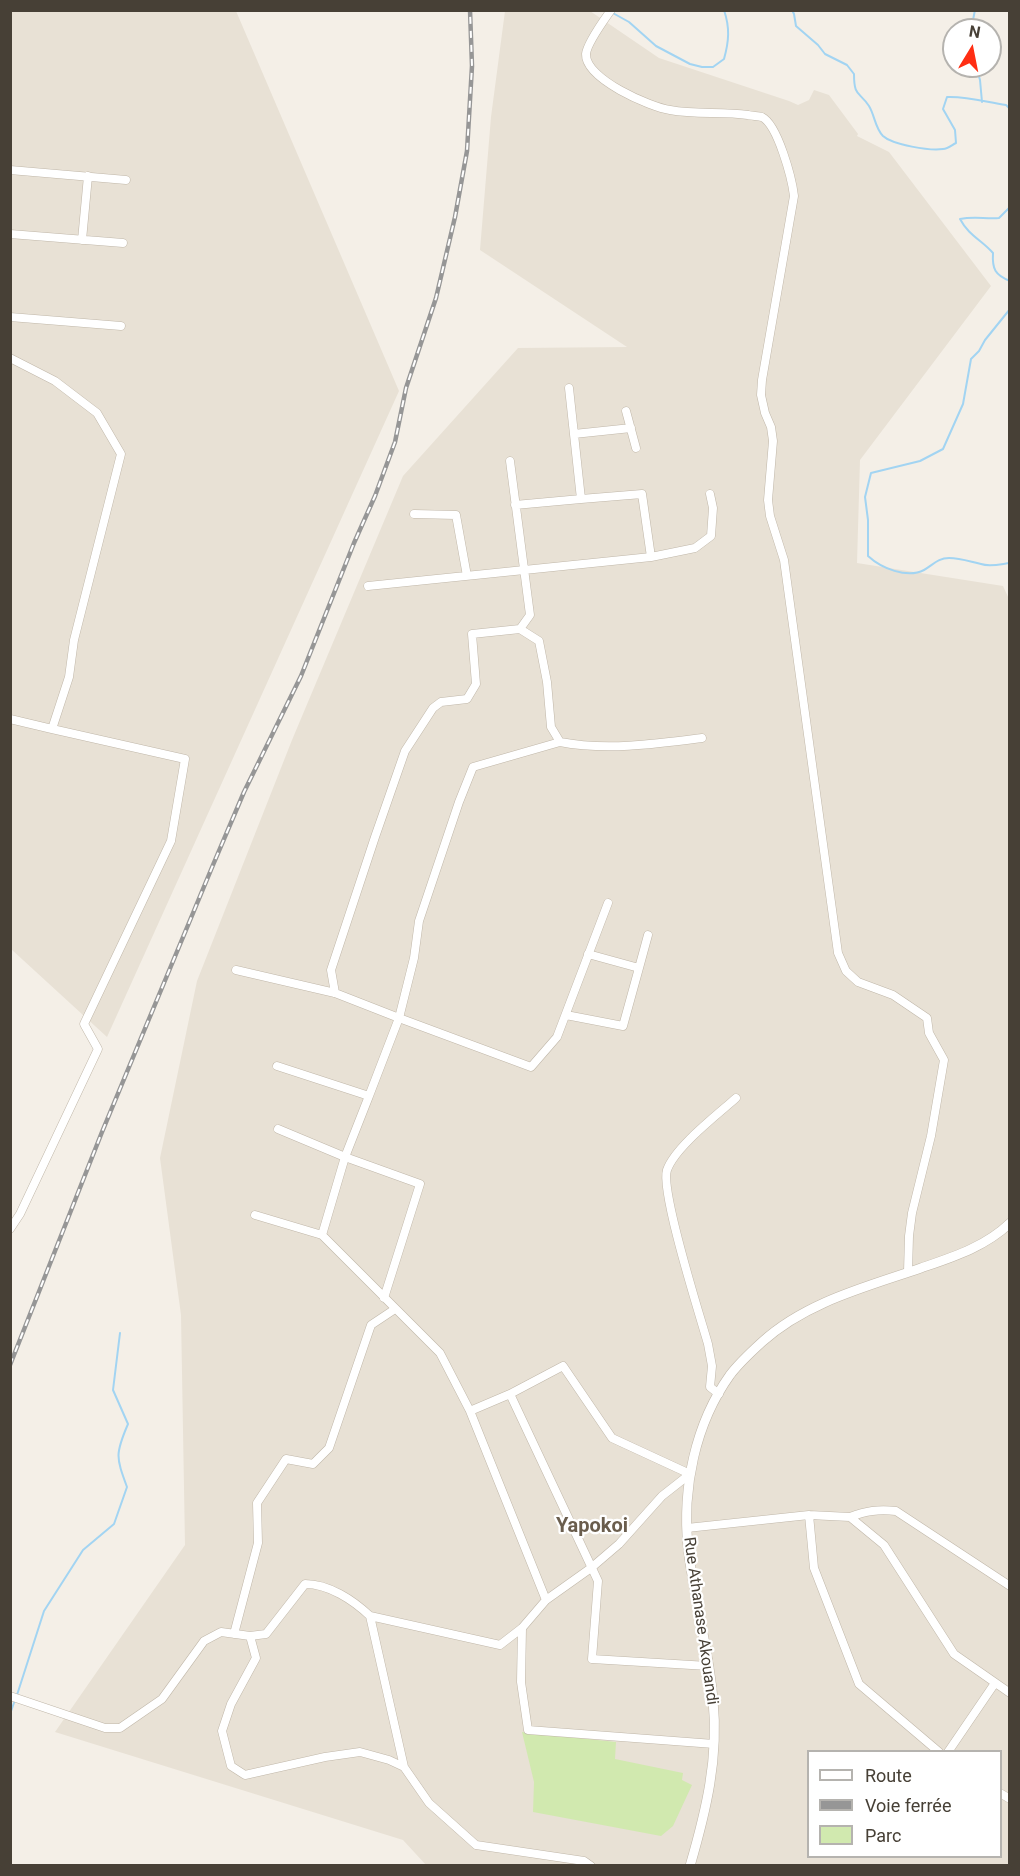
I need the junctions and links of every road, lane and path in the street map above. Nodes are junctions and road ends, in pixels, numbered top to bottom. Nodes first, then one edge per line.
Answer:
1 (610, 10) edge
2 (10, 170) edge
3 (88, 176) junction
4 (126, 180) dead end
5 (10, 234) edge
6 (82, 240) junction
7 (123, 243) dead end
8 (10, 316) edge
9 (121, 326) dead end
10 (10, 358) edge
11 (569, 388) dead end
12 (626, 411) dead end
13 (631, 428) junction
14 (574, 434) junction
15 (636, 448) dead end
16 (510, 460) dead end
17 (710, 494) dead end
18 (581, 499) junction
19 (515, 504) junction
20 (414, 514) dead end
21 (651, 557) junction
22 (524, 570) junction
23 (467, 576) junction
24 (368, 586) dead end
25 (520, 629) junction
26 (10, 719) edge
27 (52, 729) junction
28 (702, 738) dead end
29 (560, 742) junction
30 (608, 903) dead end
31 (648, 935) dead end
32 (588, 954) junction
33 (639, 968) junction
34 (236, 970) dead end
35 (335, 993) junction
36 (566, 1015) junction
37 (399, 1018) junction
38 (277, 1066) dead end
39 (369, 1096) junction
40 (736, 1098) dead end
41 (278, 1129) dead end
42 (345, 1157) junction
43 (255, 1215) dead end
44 (1010, 1223) edge
45 (10, 1229) edge
46 (322, 1235) junction
47 (909, 1272) junction
48 (384, 1298) junction
49 (395, 1310) junction
50 (510, 1394) junction
51 (719, 1394) junction
52 (471, 1411) junction
53 (690, 1474) junction
54 (809, 1515) junction
55 (850, 1517) junction
56 (687, 1528) junction
57 (591, 1568) junction
58 (1010, 1587) edge
59 (546, 1599) junction
60 (370, 1616) junction
61 (522, 1628) junction
62 (234, 1634) junction
63 (250, 1636) junction
64 (708, 1665) junction
65 (995, 1683) junction
66 (1010, 1693) edge
67 (10, 1696) edge
68 (714, 1744) junction
69 (937, 1750) edge
70 (949, 1750) edge
71 (404, 1767) junction
72 (591, 1866) edge
73 (690, 1866) edge

1 - 47 street
2 - 3 street
3 - 4 street
3 - 6 street
5 - 6 street
6 - 7 street
8 - 9 street
10 - 27 street
11 - 14 street
12 - 13 street
13 - 14 street
13 - 15 street
14 - 18 street
16 - 19 street
17 - 21 street
18 - 19 street
18 - 21 street
19 - 22 street
20 - 23 street
21 - 22 street
22 - 23 street
22 - 25 street
23 - 24 street
25 - 29 street
25 - 35 street
26 - 27 street
27 - 45 street
28 - 29 street
29 - 37 street
30 - 32 street
31 - 33 street
32 - 33 street
32 - 36 street
33 - 36 street
34 - 35 street
35 - 37 street
36 - 37 street
37 - 39 street
38 - 39 street
39 - 42 street
40 - 51 street
41 - 42 street
42 - 46 street
42 - 48 street
43 - 46 street
44 - 47 street, Rue Athanase Akouandi
46 - 48 street
47 - 51 street, Rue Athanase Akouandi
48 - 49 street
49 - 52 street
49 - 62 street
50 - 52 street
50 - 53 street
50 - 57 street
51 - 53 street, Rue Athanase Akouandi
52 - 59 street
53 - 56 street, Rue Athanase Akouandi
53 - 57 street
54 - 55 street
54 - 56 street
54 - 69 street
55 - 58 street
55 - 65 street
56 - 64 street, Rue Athanase Akouandi
57 - 59 street
57 - 64 street
59 - 61 street
60 - 61 street
60 - 63 street
60 - 71 street
61 - 68 street
62 - 63 street
62 - 67 street
63 - 71 street
64 - 68 street, Rue Athanase Akouandi
65 - 66 street
65 - 70 street
68 - 73 street, Rue Athanase Akouandi
71 - 72 street

